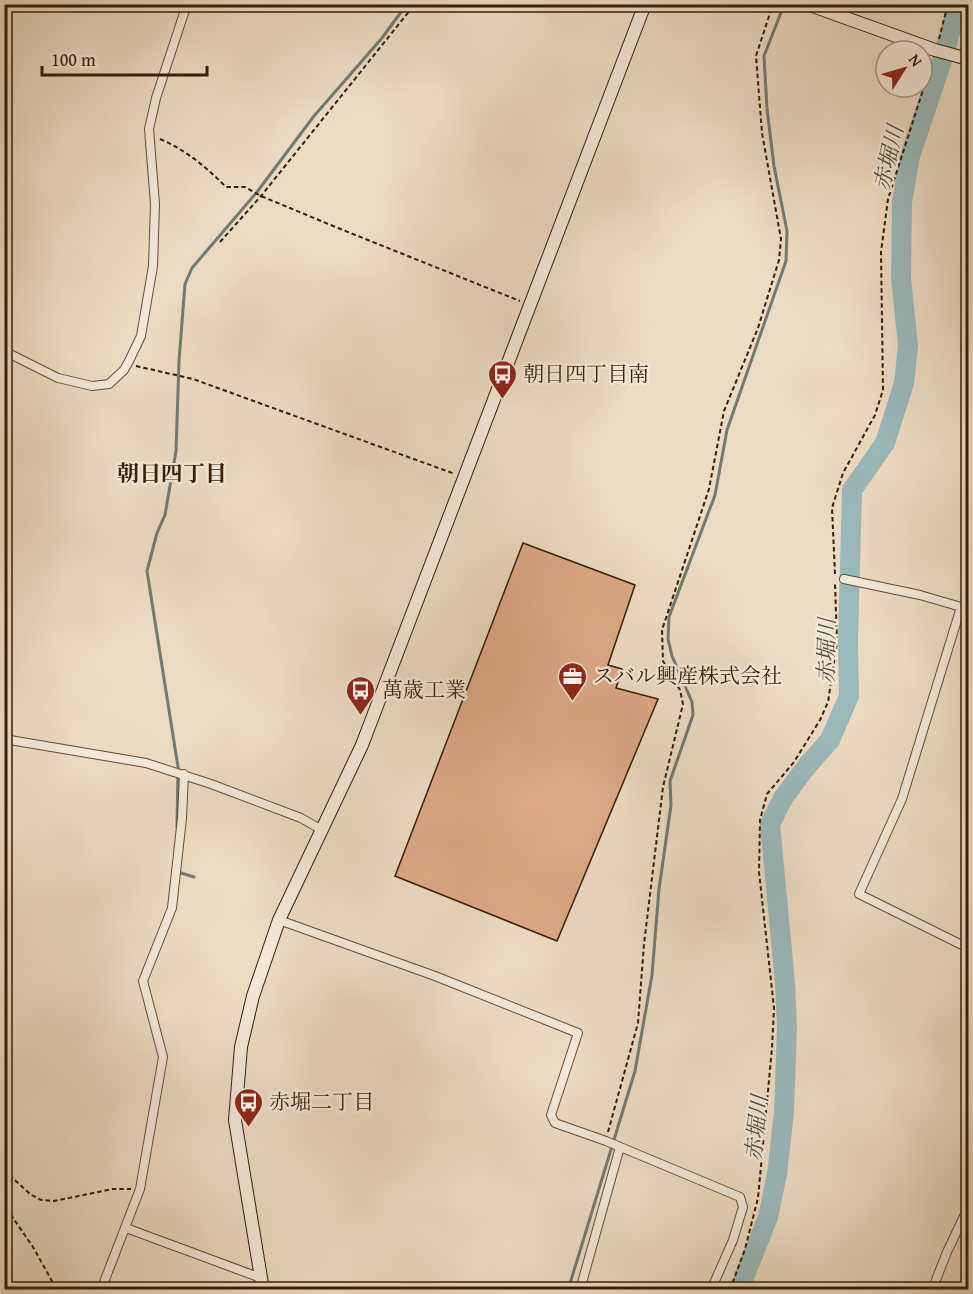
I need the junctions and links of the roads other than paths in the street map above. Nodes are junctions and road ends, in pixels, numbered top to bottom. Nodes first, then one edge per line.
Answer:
1 (187, 4) edge
2 (645, 4) edge
3 (807, 4) edge
4 (969, 59) edge
5 (6, 355) edge
6 (844, 579) dead end
7 (965, 608) edge
8 (4, 739) edge
9 (184, 774) junction
10 (322, 830) junction
11 (279, 920) junction
12 (969, 948) edge
13 (620, 1148) junction
14 (969, 1208) edge
15 (126, 1228) junction
16 (262, 1284) edge
17 (101, 1290) edge
18 (580, 1290) edge
19 (711, 1290) edge
20 (932, 1290) edge

1 - 5 street
2 - 10 street
3 - 4 street
6 - 7 street
7 - 12 street
8 - 9 street
9 - 10 street
9 - 15 street
10 - 11 street
11 - 13 street
11 - 16 street
13 - 18 street
13 - 19 street
14 - 20 street
15 - 16 street
15 - 17 street

